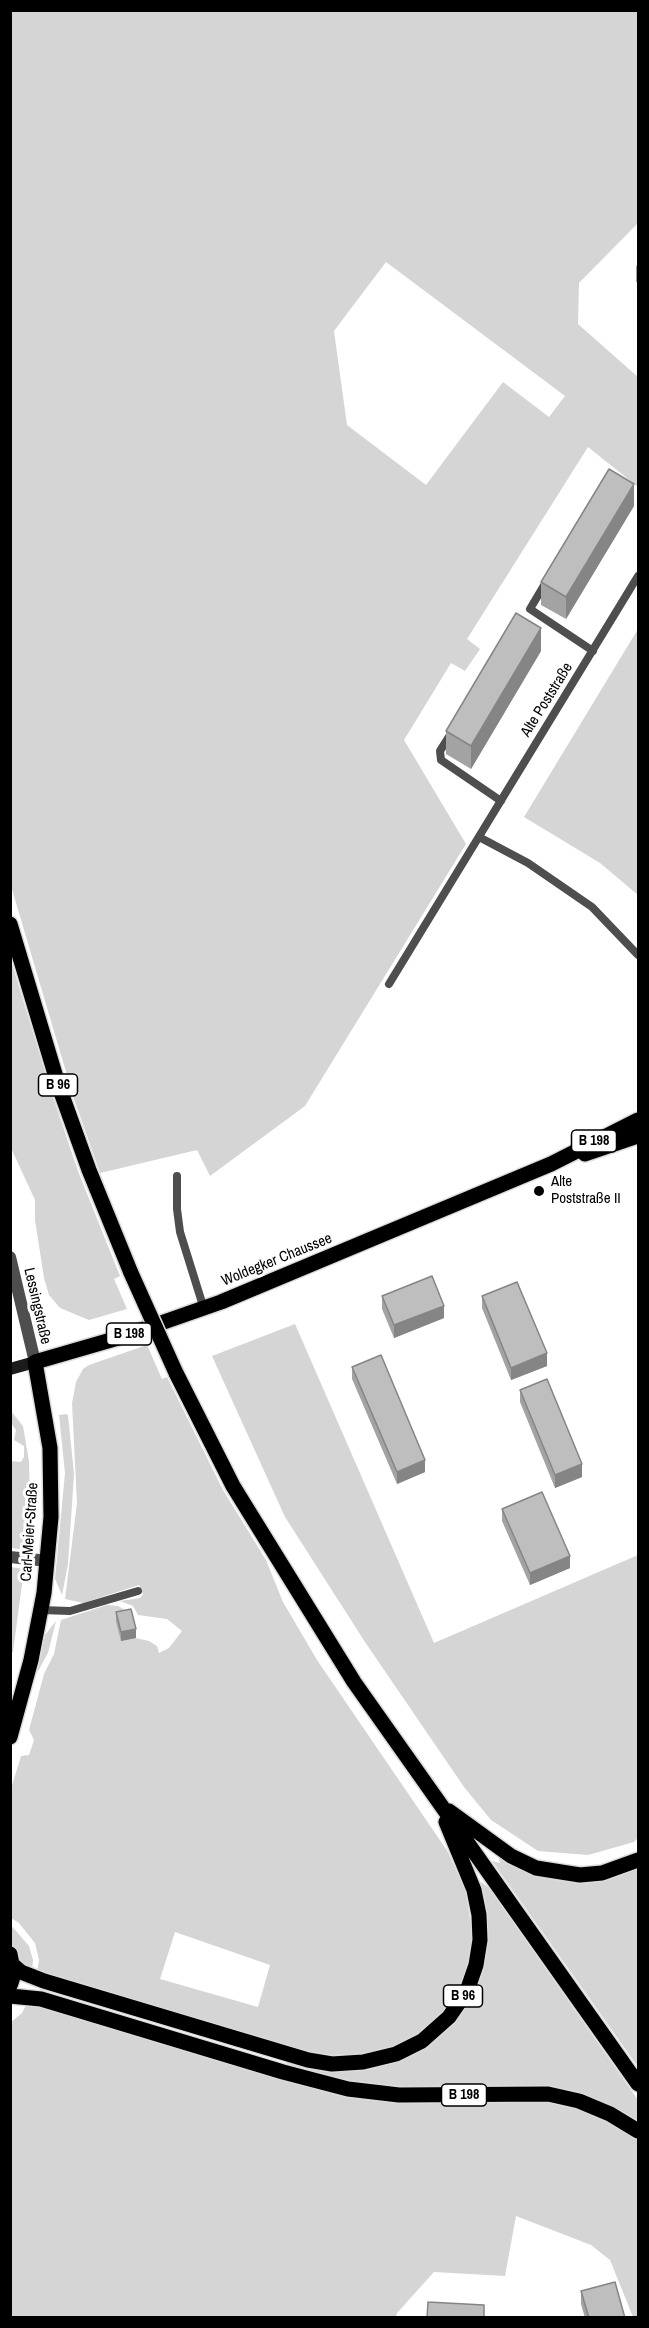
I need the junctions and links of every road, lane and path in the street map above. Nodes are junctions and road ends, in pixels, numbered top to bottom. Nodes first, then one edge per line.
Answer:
1 (553, 570) edge
2 (639, 576) edge
3 (530, 609) junction
4 (523, 618) edge
5 (593, 651) junction
6 (458, 723) edge
7 (501, 801) junction
8 (479, 837) junction
9 (10, 924) edge
10 (639, 955) edge
11 (389, 984) dead end
12 (639, 1120) edge
13 (639, 1136) edge
14 (551, 1164) junction
15 (177, 1176) dead end
16 (10, 1257) edge
17 (204, 1309) junction
18 (35, 1362) junction
19 (10, 1369) edge
20 (10, 1557) edge
21 (48, 1561) junction
22 (138, 1591) dead end
23 (41, 1610) junction
24 (10, 1737) edge
25 (440, 1805) junction
26 (639, 1860) edge
27 (12, 1960) edge
28 (10, 1986) edge
29 (10, 1996) edge
30 (639, 2084) edge
31 (639, 2131) edge

1 - 3 lane
2 - 5 lane, Alte Poststraße
3 - 4 lane
3 - 5 lane
5 - 7 lane, Alte Poststraße
6 - 7 lane
7 - 8 lane, Alte Poststraße
8 - 10 lane
8 - 11 lane, Alte Poststraße
9 - 25 main road, B 96, bridge
12 - 14 main road, Woldegker Chaussee / B 198
13 - 14 main road, Woldegker Chaussee / B 198
14 - 17 main road, Woldegker Chaussee / B 198
15 - 17 lane
16 - 18 street, Lessingstraße
17 - 18 main road, Woldegker Chaussee / B 198
18 - 19 main road, Woldegker Chaussee
18 - 21 main road, Carl-Meier-Straße
20 - 21 street
21 - 23 main road, Carl-Meier-Straße
22 - 23 lane
23 - 24 main road, Carl-Meier-Straße
25 - 26 main road, B 96
25 - 27 main road, B 96
25 - 30 main road, B 96
27 - 28 main road
29 - 31 main road, B 198

